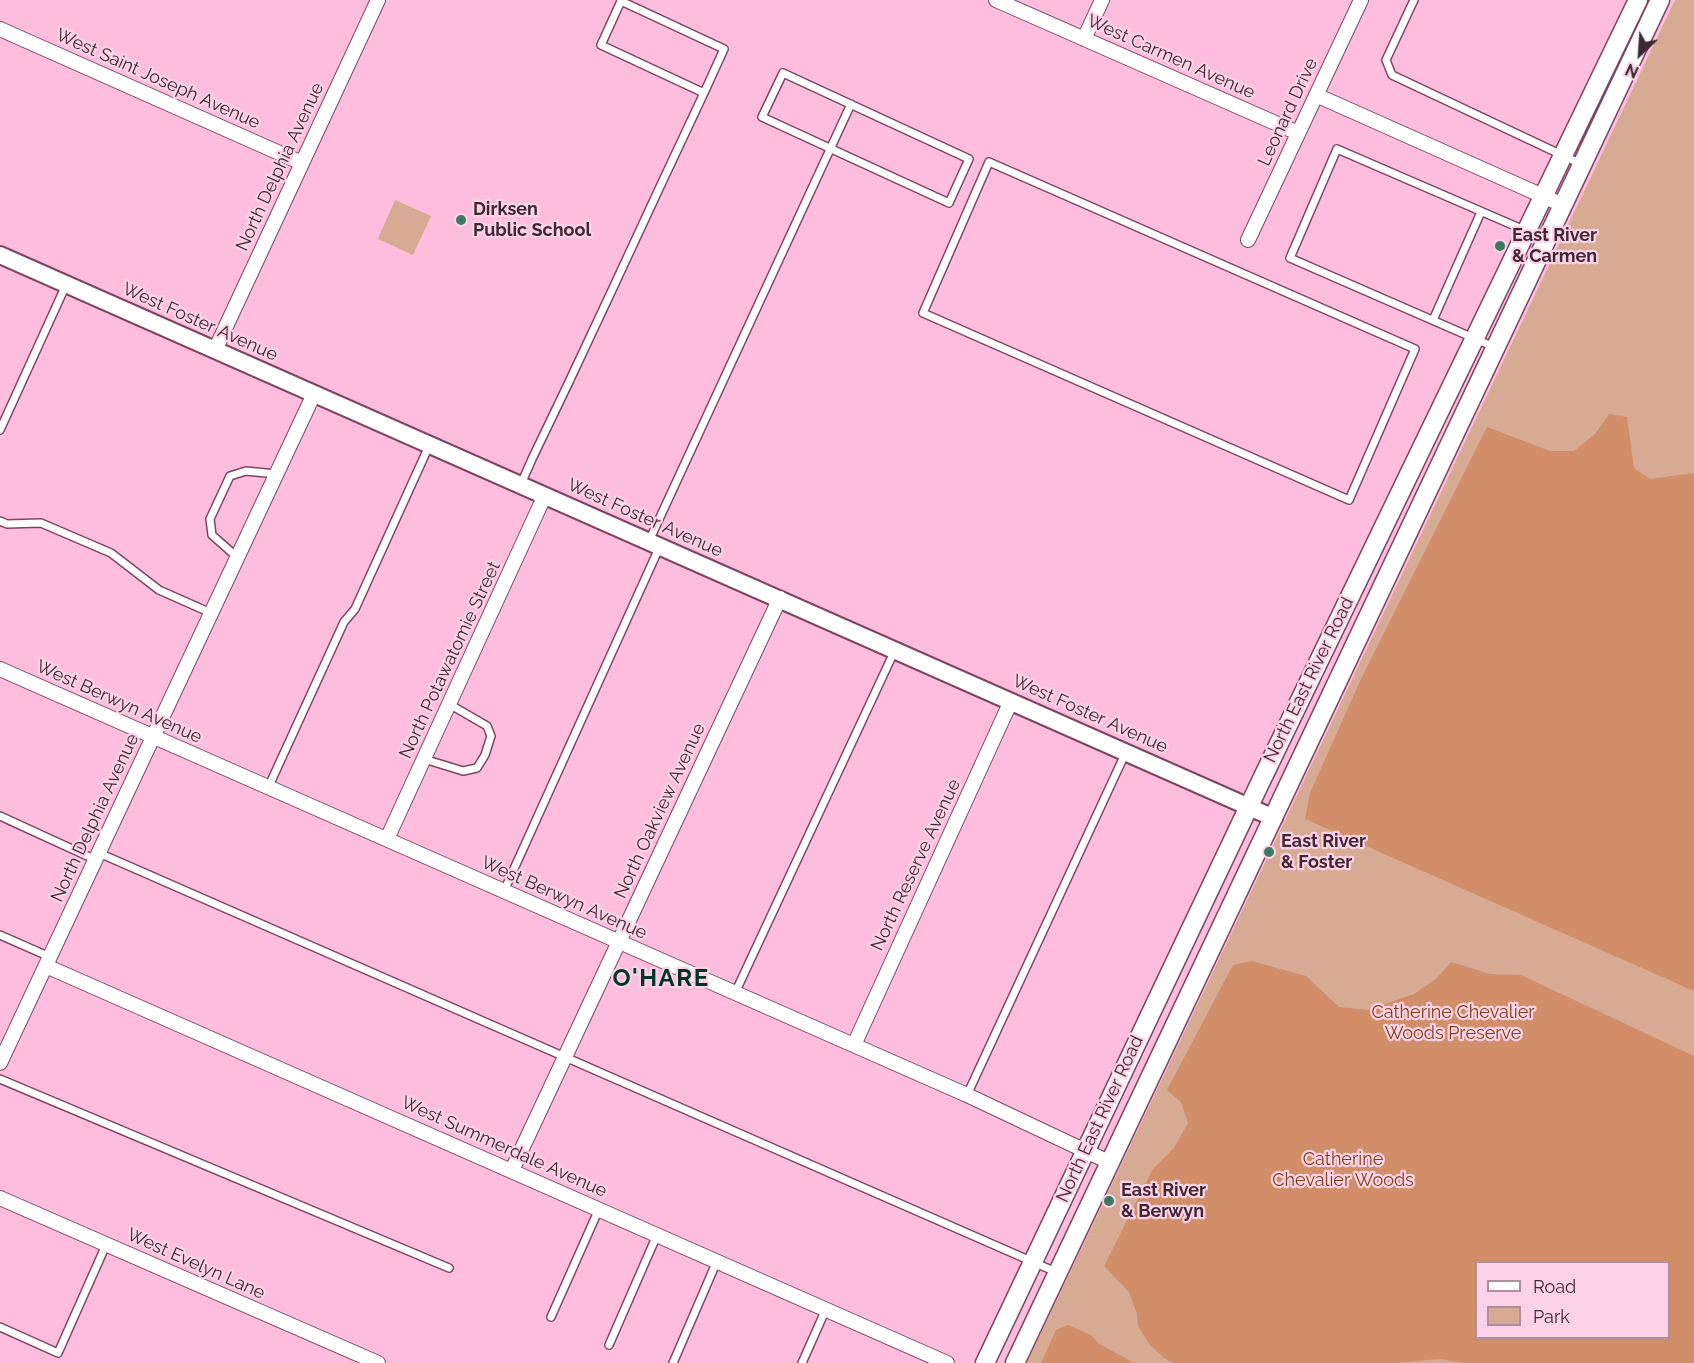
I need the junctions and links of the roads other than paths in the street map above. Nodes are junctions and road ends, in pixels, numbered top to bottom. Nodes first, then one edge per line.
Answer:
1 (378, 0) edge
2 (996, 0) edge
3 (1102, 0) edge
4 (1361, 0) edge
5 (1414, 0) edge
6 (1638, 0) edge
7 (1660, 0) edge
8 (0, 29) edge
9 (1084, 39) junction
10 (704, 93) junction
11 (1316, 94) junction
12 (850, 104) junction
13 (1298, 133) junction
14 (830, 149) junction
15 (1564, 156) junction
16 (302, 163) junction
17 (1582, 164) junction
18 (1544, 196) junction
19 (1563, 205) junction
20 (1481, 212) junction
21 (1527, 232) junction
22 (1248, 240) dead end
23 (1547, 240) junction
24 (0, 255) edge
25 (66, 285) junction
26 (1434, 320) junction
27 (1476, 339) junction
28 (1497, 348) junction
29 (1415, 349) joint
30 (215, 350) junction
31 (315, 394) junction
32 (0, 430) edge
33 (430, 444) junction
34 (277, 474) junction
35 (520, 484) junction
36 (545, 495) junction
37 (0, 521) edge
38 (655, 544) junction
39 (237, 558) junction
40 (780, 598) junction
41 (212, 613) junction
42 (895, 649) junction
43 (0, 669) edge
44 (1011, 700) junction
45 (449, 704) junction
46 (153, 737) junction
47 (1126, 751) junction
48 (424, 759) junction
49 (268, 788) junction
50 (1249, 806) junction
51 (0, 816) edge
52 (1274, 818) junction
53 (387, 839) junction
54 (97, 856) junction
55 (504, 891) junction
56 (0, 935) edge
57 (618, 942) junction
58 (48, 961) junction
59 (735, 993) junction
60 (854, 1045) junction
61 (565, 1057) junction
62 (0, 1063) edge
63 (0, 1079) edge
64 (967, 1095) junction
65 (1085, 1151) junction
66 (1111, 1163) junction
67 (512, 1170) junction
68 (0, 1198) edge
69 (599, 1209) junction
70 (657, 1234) junction
71 (106, 1245) junction
72 (717, 1261) junction
73 (1033, 1262) junction
74 (450, 1268) dead end
75 (1059, 1273) junction
76 (826, 1309) junction
77 (551, 1317) dead end
78 (0, 1327) edge
79 (609, 1345) dead end
80 (378, 1363) edge
81 (673, 1363) edge
82 (802, 1363) edge
83 (947, 1363) edge
84 (986, 1363) edge
85 (1015, 1363) edge

1 - 16 street, North Delphia Avenue
2 - 9 street, West Carmen Avenue
3 - 9 street
4 - 11 street, Leonard Drive
5 - 15 lane
6 - 15 main road, North East River Road
7 - 17 main road, North East River Road
8 - 16 street, West Saint Joseph Avenue
9 - 13 street, West Carmen Avenue
10 - 10 lane
10 - 35 lane
11 - 13 street, Leonard Drive
11 - 18 street
12 - 14 lane
12 - 14 lane
12 - 14 lane
13 - 22 street, Leonard Drive
14 - 38 lane
15 - 17 lane
15 - 18 main road, North East River Road
16 - 30 street, North Delphia Avenue
17 - 19 main road, North East River Road
18 - 19 street
18 - 21 main road, North East River Road
19 - 23 main road, North East River Road
20 - 21 lane
20 - 26 lane
20 - 26 lane
21 - 23 lane
21 - 27 main road, North East River Road
23 - 28 main road, North East River Road
24 - 25 street, West Foster Avenue
25 - 30 street, West Foster Avenue
25 - 32 lane
26 - 27 lane
27 - 28 lane
27 - 50 main road, North East River Road
28 - 52 main road, North East River Road
29 - 29 lane
30 - 31 street, West Foster Avenue
31 - 33 street, West Foster Avenue
31 - 34 street, North Delphia Avenue
33 - 35 street, West Foster Avenue
33 - 49 lane
34 - 39 street, North Delphia Avenue
34 - 39 lane
35 - 36 street, West Foster Avenue
36 - 38 street, West Foster Avenue
36 - 45 street, North Potawatomie Street
37 - 41 lane
38 - 40 street, West Foster Avenue
38 - 55 lane
39 - 41 street, North Delphia Avenue
40 - 42 street, West Foster Avenue
40 - 57 street, North Oakview Avenue
41 - 46 street, North Delphia Avenue
42 - 44 street, West Foster Avenue
42 - 59 lane
43 - 46 street, West Berwyn Avenue
44 - 47 street, West Foster Avenue
44 - 60 street, North Reserve Avenue
45 - 48 street, North Potawatomie Street
45 - 48 lane
46 - 49 street, West Berwyn Avenue
46 - 54 street, North Delphia Avenue
47 - 50 street, West Foster Avenue
47 - 64 lane
48 - 53 street, North Potawatomie Street
49 - 53 street, West Berwyn Avenue
50 - 52 street, West Foster Avenue
50 - 65 main road, North East River Road
51 - 54 lane
52 - 66 main road, North East River Road
53 - 55 street, West Berwyn Avenue
54 - 58 street, North Delphia Avenue
54 - 61 lane
55 - 57 street, West Berwyn Avenue
56 - 58 lane
57 - 59 street, West Berwyn Avenue
57 - 61 street, North Oakview Avenue
58 - 62 street, North Delphia Avenue
58 - 67 street, West Summerdale Avenue
59 - 60 street, West Berwyn Avenue
60 - 64 street, West Berwyn Avenue
61 - 67 street, North Oakview Avenue
61 - 73 lane
63 - 74 lane
64 - 65 street, West Berwyn Avenue
65 - 66 street, West Berwyn Avenue
65 - 73 main road, North East River Road
66 - 75 main road, North East River Road
67 - 69 street, West Summerdale Avenue
68 - 71 street, West Evelyn Lane
69 - 70 street, West Summerdale Avenue
69 - 77 lane
70 - 72 street, West Summerdale Avenue
70 - 79 lane
71 - 78 lane
71 - 80 street, West Evelyn Lane
72 - 76 street, West Summerdale Avenue
72 - 81 lane
73 - 75 lane
73 - 84 main road, North East River Road
75 - 85 main road, North East River Road
76 - 82 lane
76 - 83 street, West Summerdale Avenue

